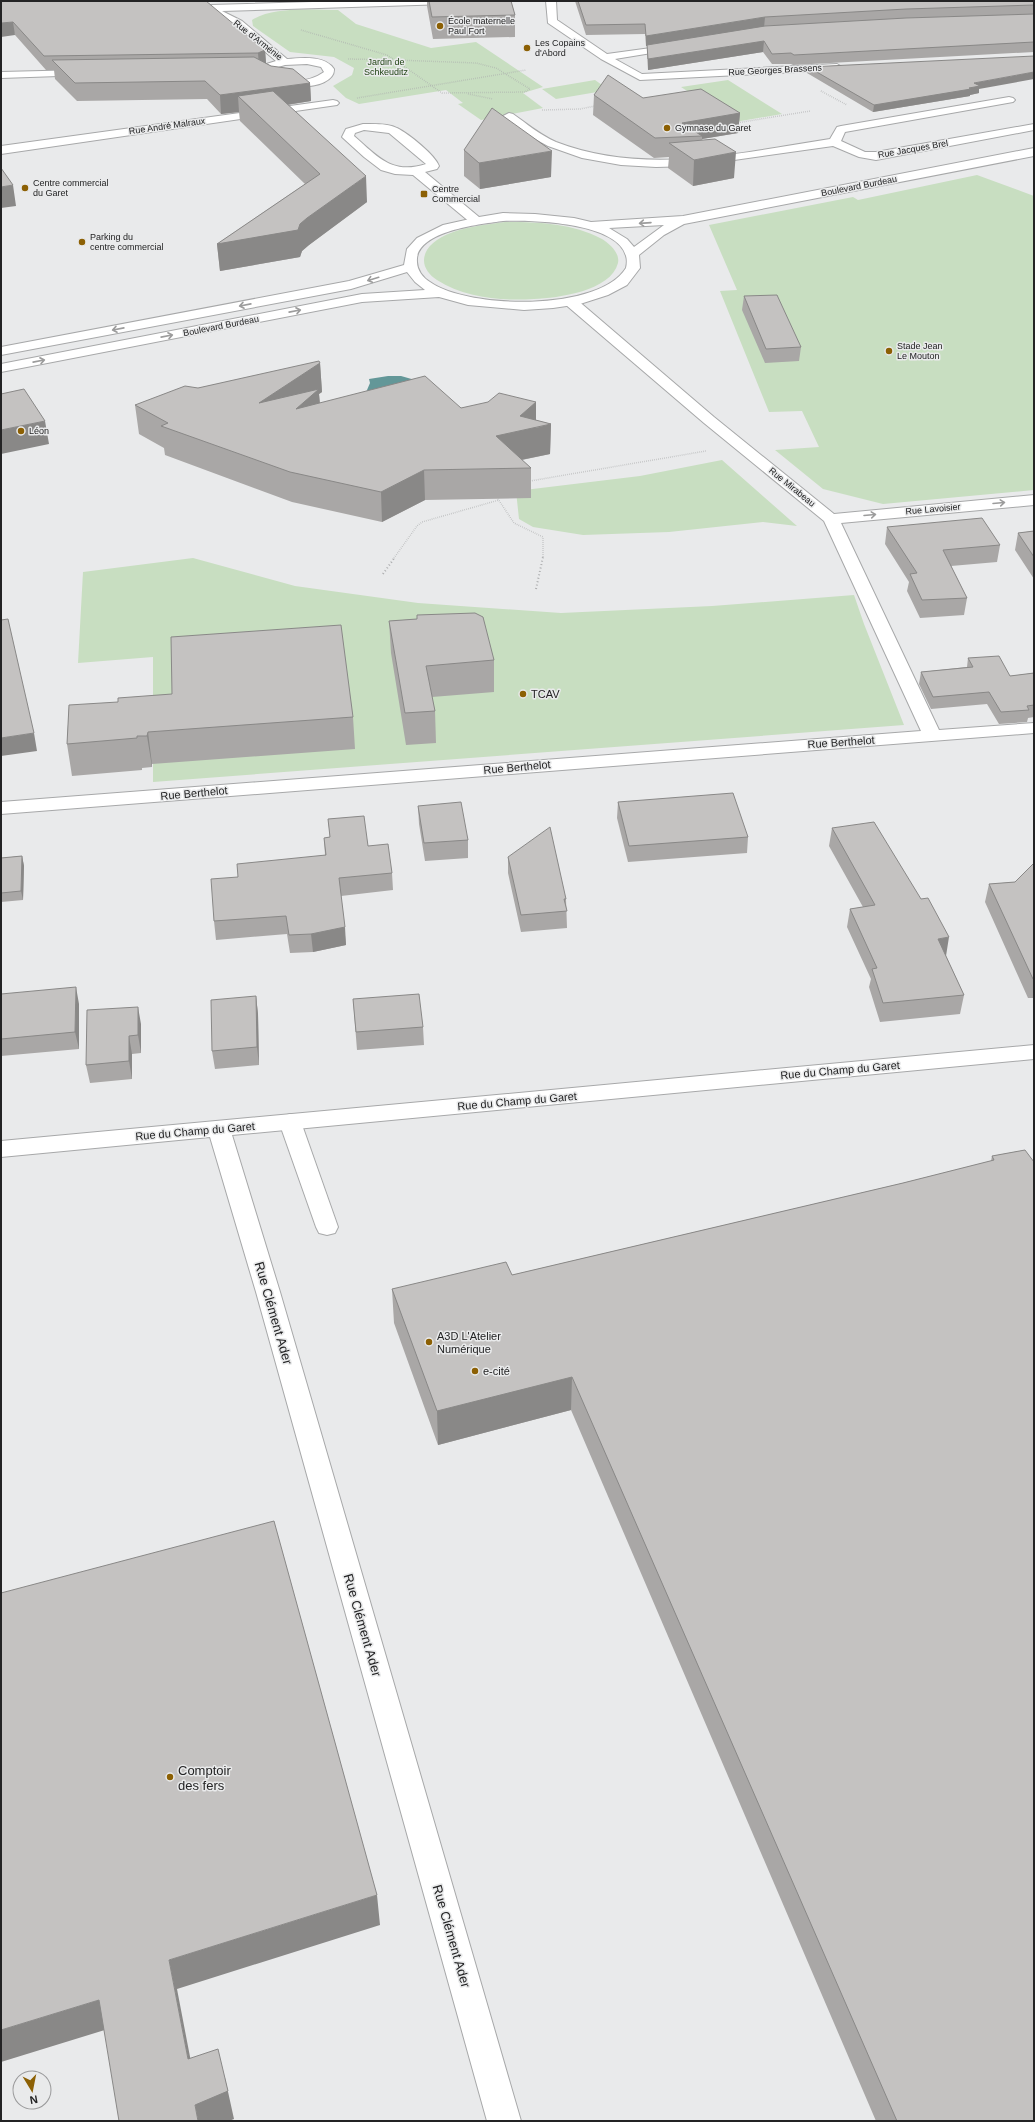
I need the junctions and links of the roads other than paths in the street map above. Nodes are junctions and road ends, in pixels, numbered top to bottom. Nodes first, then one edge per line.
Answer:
1 (190, 1) edge
2 (450, 1) edge
3 (551, 1) edge
4 (334, 2) edge
5 (274, 6) junction
6 (209, 8) junction
7 (219, 13) junction
8 (238, 23) junction
9 (688, 44) edge
10 (605, 57) junction
11 (284, 62) junction
12 (845, 67) edge
13 (93, 73) edge
14 (1, 75) edge
15 (309, 82) junction
16 (1009, 100) dead end
17 (509, 116) dead end
18 (352, 118) dead end
19 (362, 127) junction
20 (1034, 127) edge
21 (834, 142) junction
22 (1, 150) edge
23 (1034, 152) edge
24 (417, 172) junction
25 (475, 220) junction
26 (683, 220) junction
27 (587, 225) junction
28 (633, 254) junction
29 (410, 267) junction
30 (442, 293) junction
31 (571, 302) junction
32 (1, 351) edge
33 (1, 368) edge
34 (1034, 500) edge
35 (831, 519) junction
36 (1034, 728) edge
37 (932, 735) junction
38 (1, 808) edge
39 (1034, 1052) edge
40 (290, 1122) junction
41 (219, 1129) junction
42 (1, 1149) edge
43 (327, 1227) dead end
44 (504, 2121) edge

1 - 6 street, Rue d'Arménie
2 - 4 street
3 - 10 street, Rue Georges Brassens
4 - 5 street
5 - 6 street
5 - 7 street
5 - 8 street
6 - 7 street, Rue d'Arménie
7 - 8 street, Rue d'Arménie
8 - 11 street, Rue d'Arménie
9 - 10 street
10 - 12 street, Rue Georges Brassens
11 - 15 street
11 - 15 street
13 - 14 street
15 - 22 street, Rue André Malraux
16 - 21 street
17 - 21 street
18 - 19 street
19 - 24 street
19 - 24 street
20 - 21 street, Rue Jacques Brel
23 - 26 street, Boulevard Burdeau
24 - 25 street
25 - 27 street
25 - 29 street
26 -> 27 street, Boulevard Burdeau
26 - 28 street, Boulevard Burdeau
27 - 28 street
28 - 31 street
29 - 30 street
29 -> 32 street, Boulevard Burdeau
30 - 31 street
33 -> 30 street, Boulevard Burdeau
31 - 35 street, Rue Mirabeau
35 -> 34 street, Rue Lavoisier
35 - 37 street, Rue Mirabeau
36 - 37 street, Rue Berthelot
37 - 38 street, Rue Berthelot
39 - 40 street, Rue du Champ du Garet
40 - 41 street, Rue du Champ du Garet
40 - 43 lane
41 - 42 street, Rue du Champ du Garet
41 - 44 street, Rue Clément Ader

